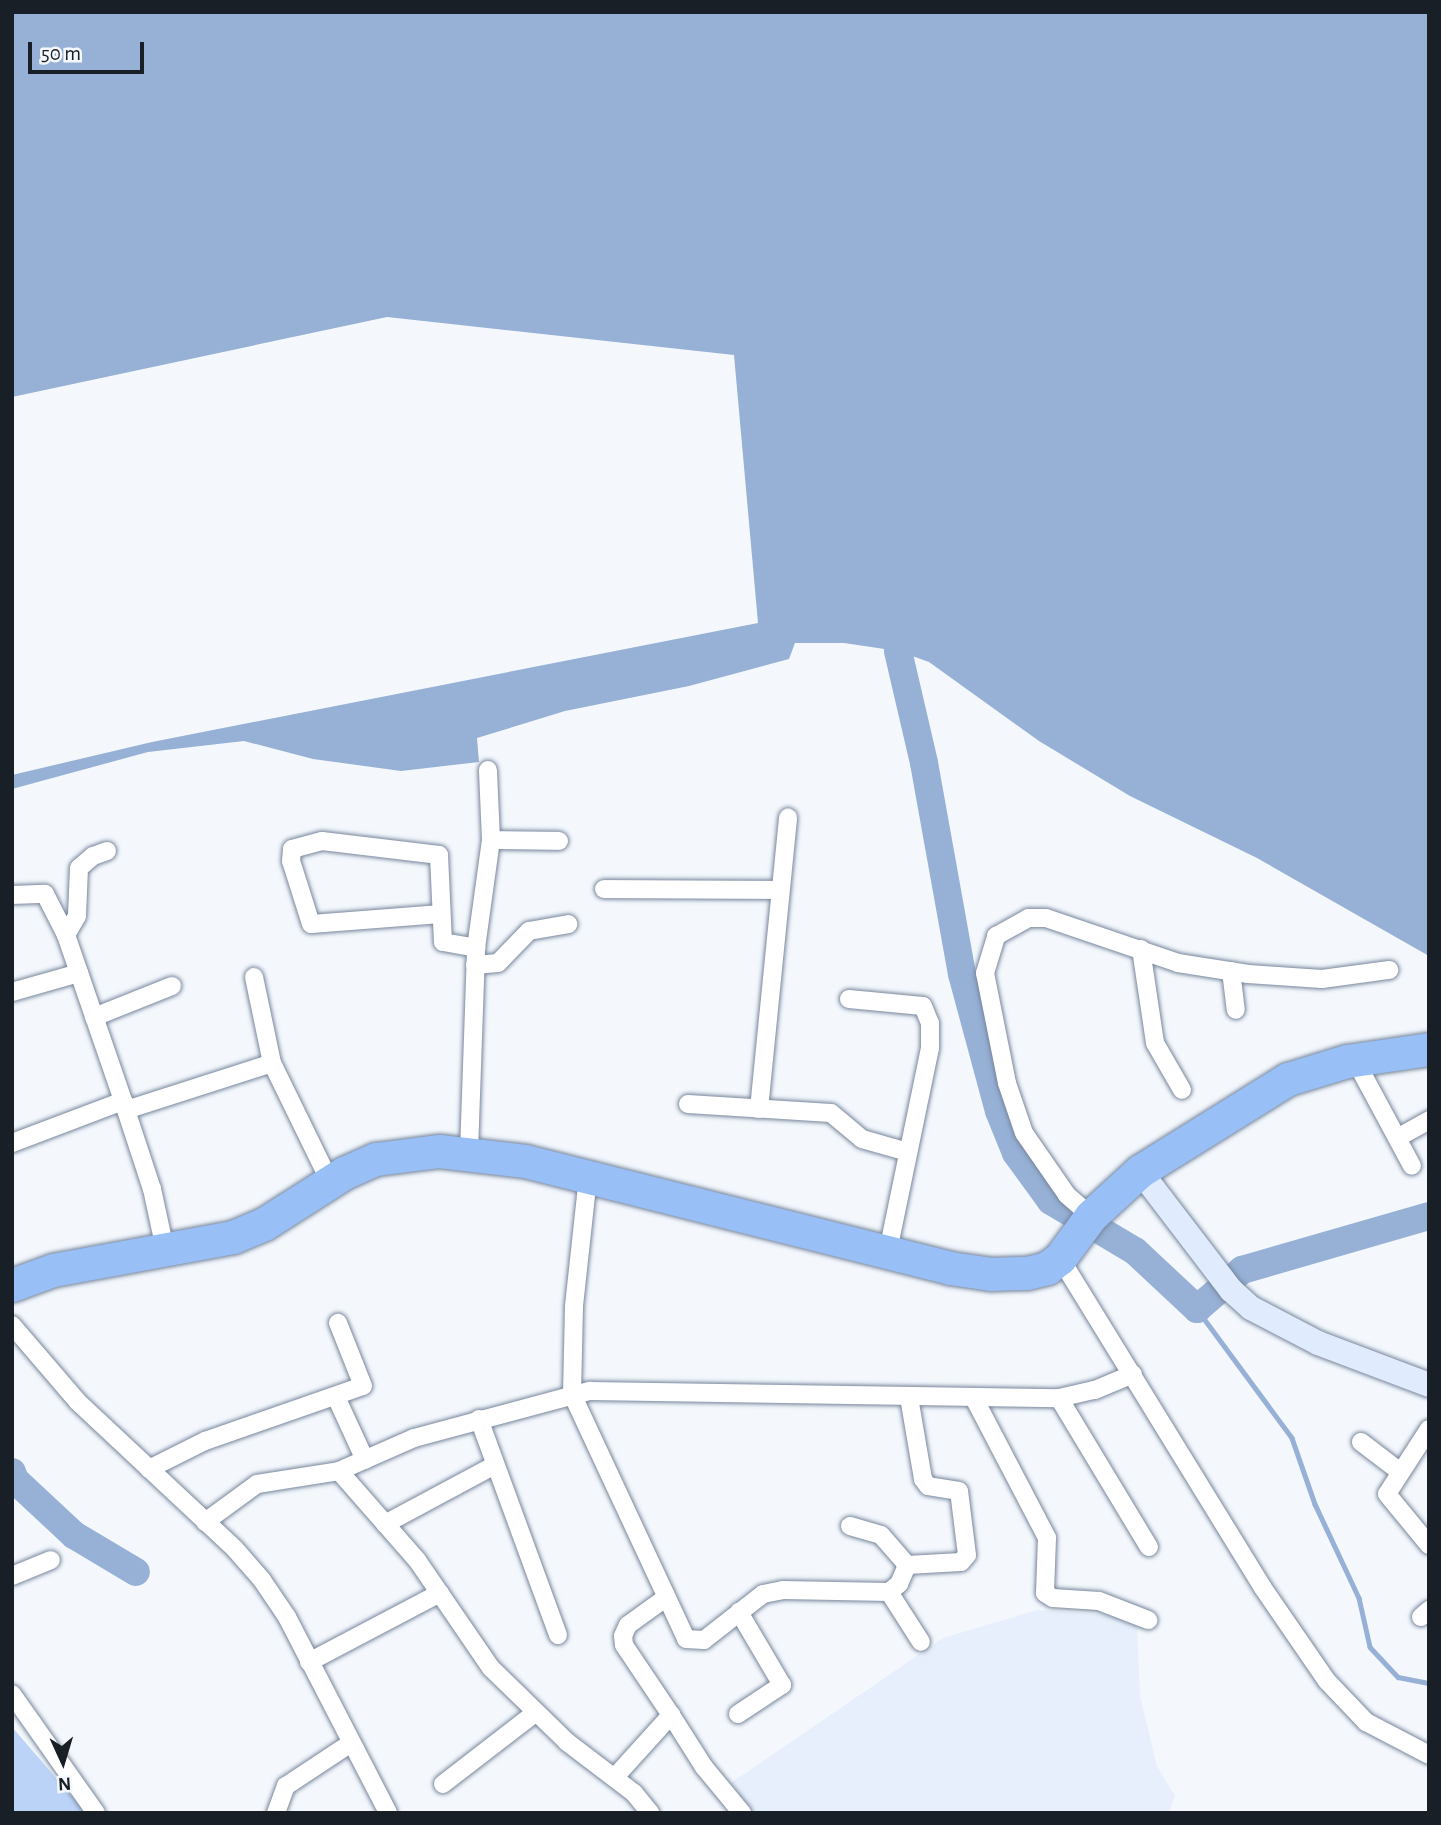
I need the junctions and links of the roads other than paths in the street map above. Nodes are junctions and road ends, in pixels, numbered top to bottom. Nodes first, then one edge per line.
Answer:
1 (488, 770) dead end
2 (788, 817) dead end
3 (491, 841) junction
4 (559, 841) dead end
5 (107, 851) dead end
6 (604, 889) dead end
7 (780, 890) junction
8 (12, 895) edge
9 (441, 914) junction
10 (568, 924) dead end
11 (66, 935) junction
12 (1141, 949) junction
13 (475, 956) junction
14 (1389, 970) dead end
15 (1231, 971) junction
16 (79, 972) junction
17 (254, 977) dead end
18 (172, 986) dead end
19 (12, 992) edge
20 (849, 999) dead end
21 (1236, 1010) dead end
22 (94, 1017) junction
23 (1429, 1049) edge
24 (1355, 1060) junction
25 (272, 1063) junction
26 (1182, 1090) dead end
27 (688, 1104) dead end
28 (125, 1106) junction
29 (759, 1109) junction
30 (1429, 1120) edge
31 (1397, 1138) junction
32 (12, 1143) edge
33 (469, 1152) junction
34 (908, 1152) junction
35 (1412, 1166) dead end
36 (1140, 1171) junction
37 (588, 1177) junction
38 (330, 1182) junction
39 (1078, 1233) junction
40 (165, 1249) junction
41 (888, 1250) junction
42 (12, 1285) edge
43 (338, 1323) dead end
44 (12, 1325) edge
45 (1133, 1374) junction
46 (1429, 1385) edge
47 (572, 1394) junction
48 (909, 1397) junction
49 (1059, 1398) junction
50 (337, 1399) junction
51 (975, 1400) junction
52 (479, 1419) junction
53 (1429, 1429) edge
54 (1361, 1442) dead end
55 (365, 1460) junction
56 (495, 1465) junction
57 (149, 1469) junction
58 (339, 1471) junction
59 (1399, 1471) junction
60 (205, 1522) junction
61 (385, 1524) junction
62 (850, 1526) dead end
63 (1429, 1545) edge
64 (1149, 1547) dead end
65 (51, 1560) dead end
66 (907, 1565) junction
67 (12, 1576) edge
68 (889, 1592) junction
69 (440, 1593) junction
70 (664, 1599) junction
71 (739, 1612) junction
72 (1148, 1620) dead end
73 (558, 1635) dead end
74 (921, 1642) dead end
75 (310, 1662) junction
76 (12, 1694) edge
77 (535, 1713) junction
78 (738, 1714) dead end
79 (671, 1715) junction
80 (351, 1743) junction
81 (1429, 1755) edge
82 (615, 1777) junction
83 (443, 1784) dead end
84 (96, 1813) edge
85 (276, 1813) edge
86 (388, 1813) edge
87 (650, 1813) edge
88 (742, 1813) edge

1 - 3 street
2 - 7 street
3 - 4 street
3 - 13 street
5 - 11 street
6 - 7 street
7 - 29 street
8 - 11 street
9 - 9 street
9 - 13 street
10 - 13 street
11 - 16 street
12 - 15 street
12 - 26 street
12 - 39 street
13 - 33 street
14 - 15 street
15 - 21 street
16 - 19 street
16 - 22 street
17 - 25 street
18 - 22 street
20 - 34 street
22 - 28 street
23 - 24 highway
24 - 31 street
24 - 36 highway
25 - 28 street
25 - 38 street
27 - 29 street
28 - 32 street
28 - 40 street
29 - 34 street
30 - 31 street
31 - 35 street
33 - 37 highway
33 - 38 highway
34 - 41 street
36 - 39 highway
36 - 46 street
37 - 41 highway
37 - 47 street
38 - 40 highway
39 - 41 highway
39 - 45 street
40 - 42 highway
43 - 50 street
44 - 57 street
45 - 49 street
45 - 81 street
47 - 48 street
47 - 52 street
47 - 70 street
48 - 51 street
48 - 66 street
49 - 51 street
49 - 64 street
50 - 55 street
50 - 57 street
51 - 72 street
52 - 55 street
52 - 56 street
53 - 59 street
54 - 59 street
55 - 58 street
56 - 61 street
56 - 73 street
57 - 60 street
58 - 60 street
58 - 61 street
59 - 63 street
60 - 75 street
61 - 69 street
62 - 66 street
65 - 67 street
66 - 68 street
68 - 71 street
68 - 74 street
69 - 75 street
69 - 77 street
70 - 71 street
70 - 79 street
71 - 78 street
75 - 80 street
76 - 84 street
77 - 82 street
77 - 83 street
79 - 82 street
79 - 88 street
80 - 85 street
80 - 86 street
82 - 87 street

